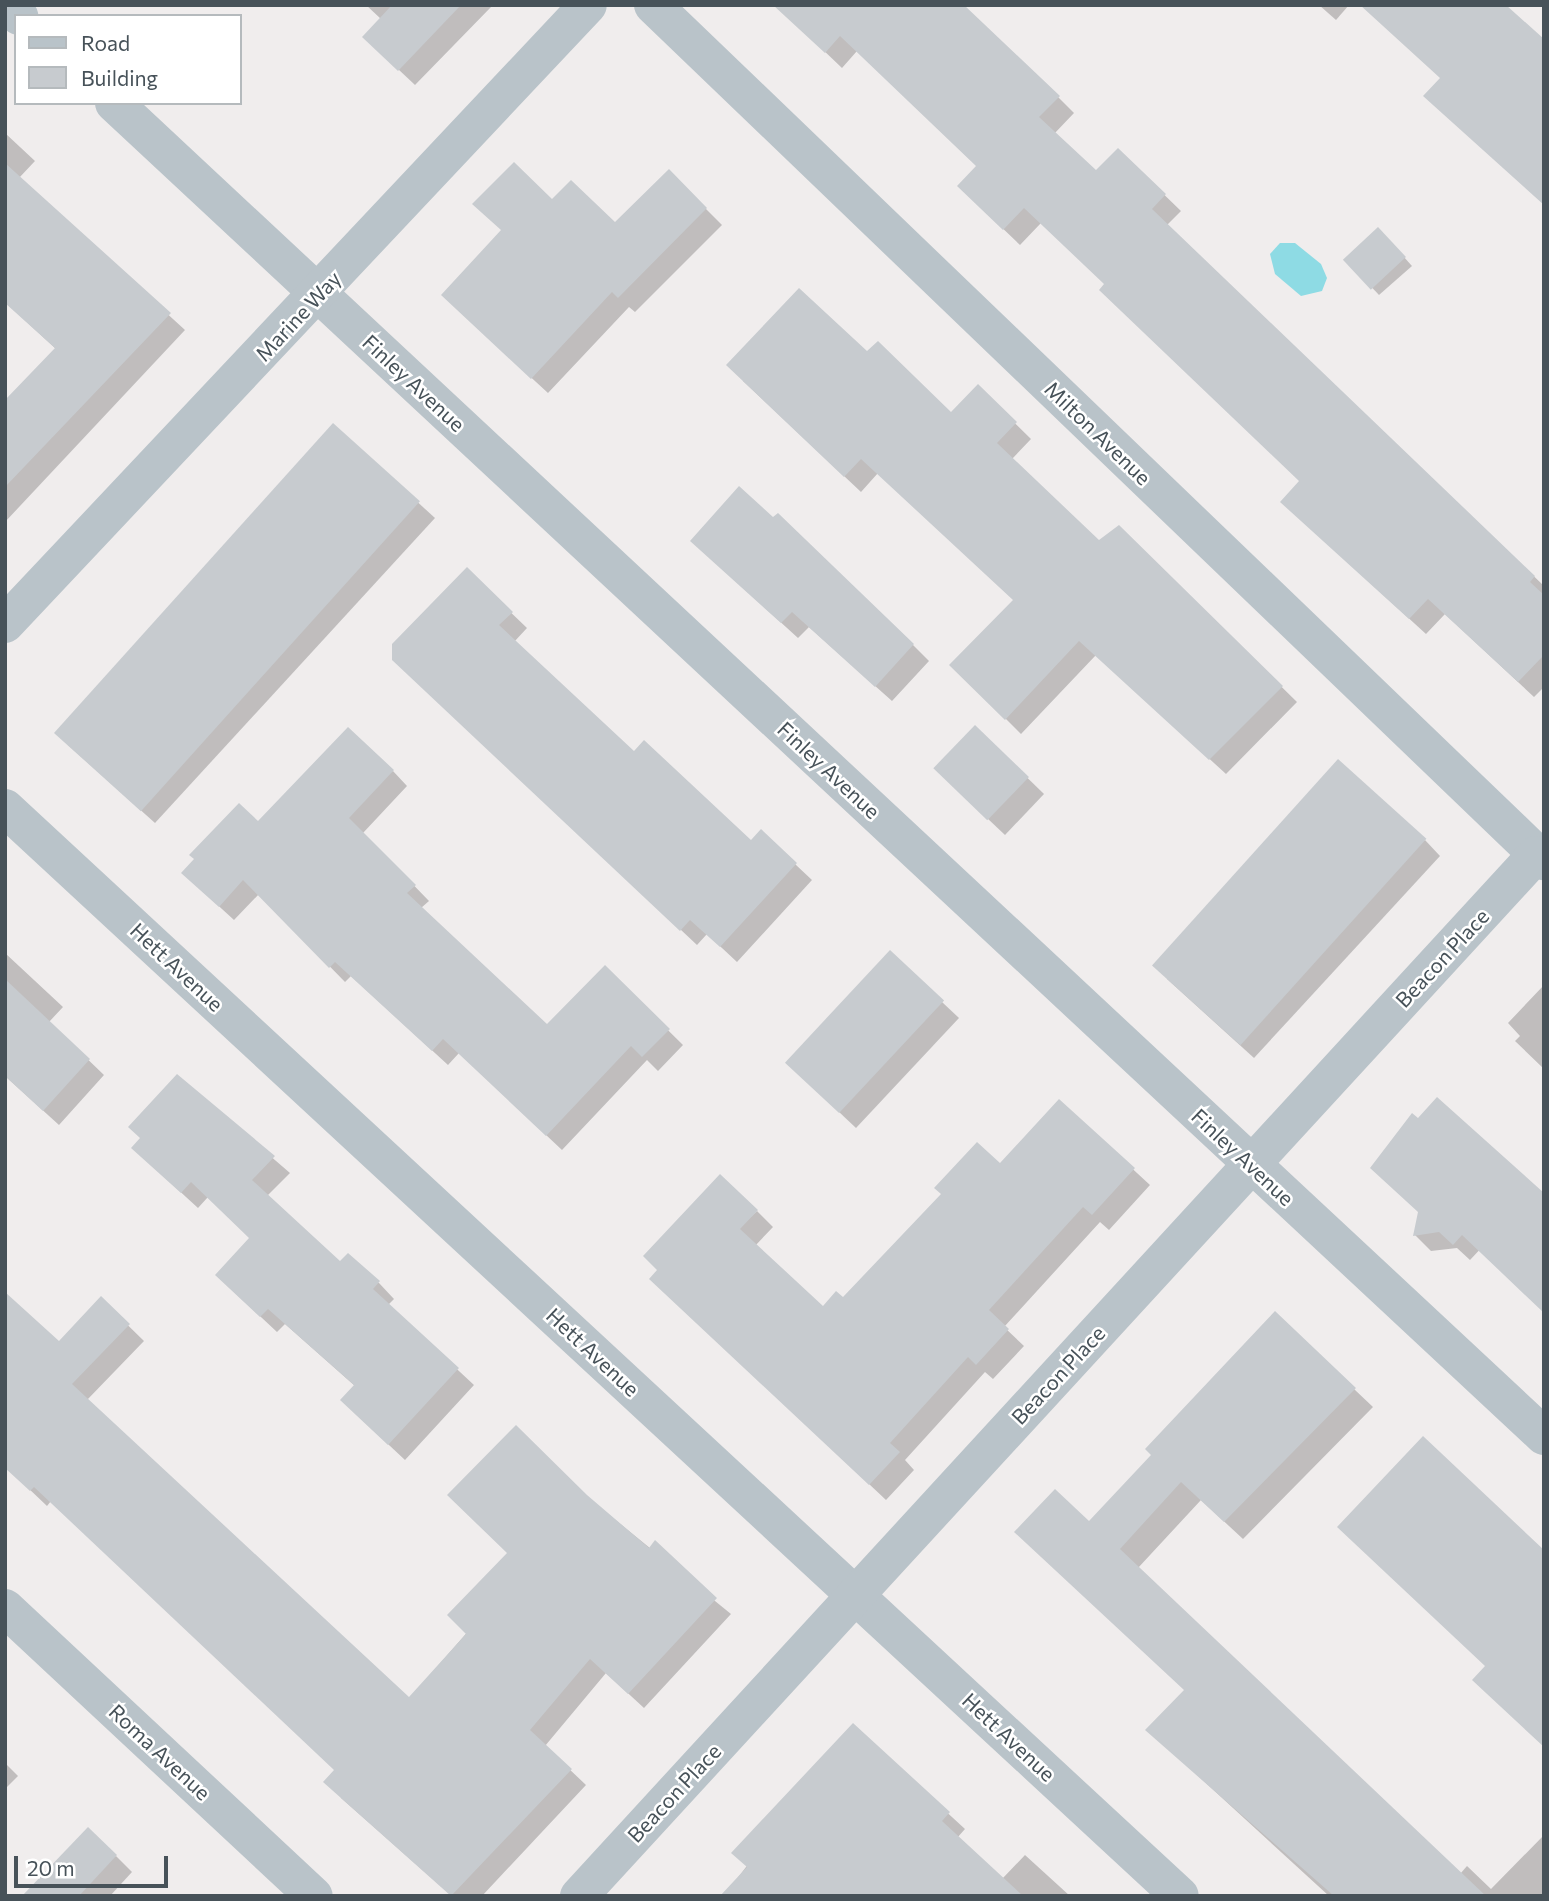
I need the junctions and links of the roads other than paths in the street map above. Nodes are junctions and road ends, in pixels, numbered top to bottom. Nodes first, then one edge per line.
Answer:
1 (588, 5) edge
2 (653, 5) edge
3 (116, 105) edge
4 (319, 294) junction
5 (5, 624) edge
6 (5, 808) edge
7 (1540, 858) edge
8 (1251, 1165) junction
9 (1544, 1436) edge
10 (856, 1595) junction
11 (5, 1608) edge
12 (314, 1896) edge
13 (579, 1896) edge
14 (1181, 1896) edge

1 - 4 street, Marine Way
2 - 7 street, Milton Avenue
3 - 4 street, Finley Avenue
4 - 5 street, Marine Way
4 - 8 street, Finley Avenue
6 - 10 street, Hett Avenue
7 - 8 street, Beacon Place
8 - 9 street, Finley Avenue
8 - 10 street, Beacon Place
10 - 13 street, Beacon Place
10 - 14 street, Hett Avenue
11 - 12 street, Roma Avenue

